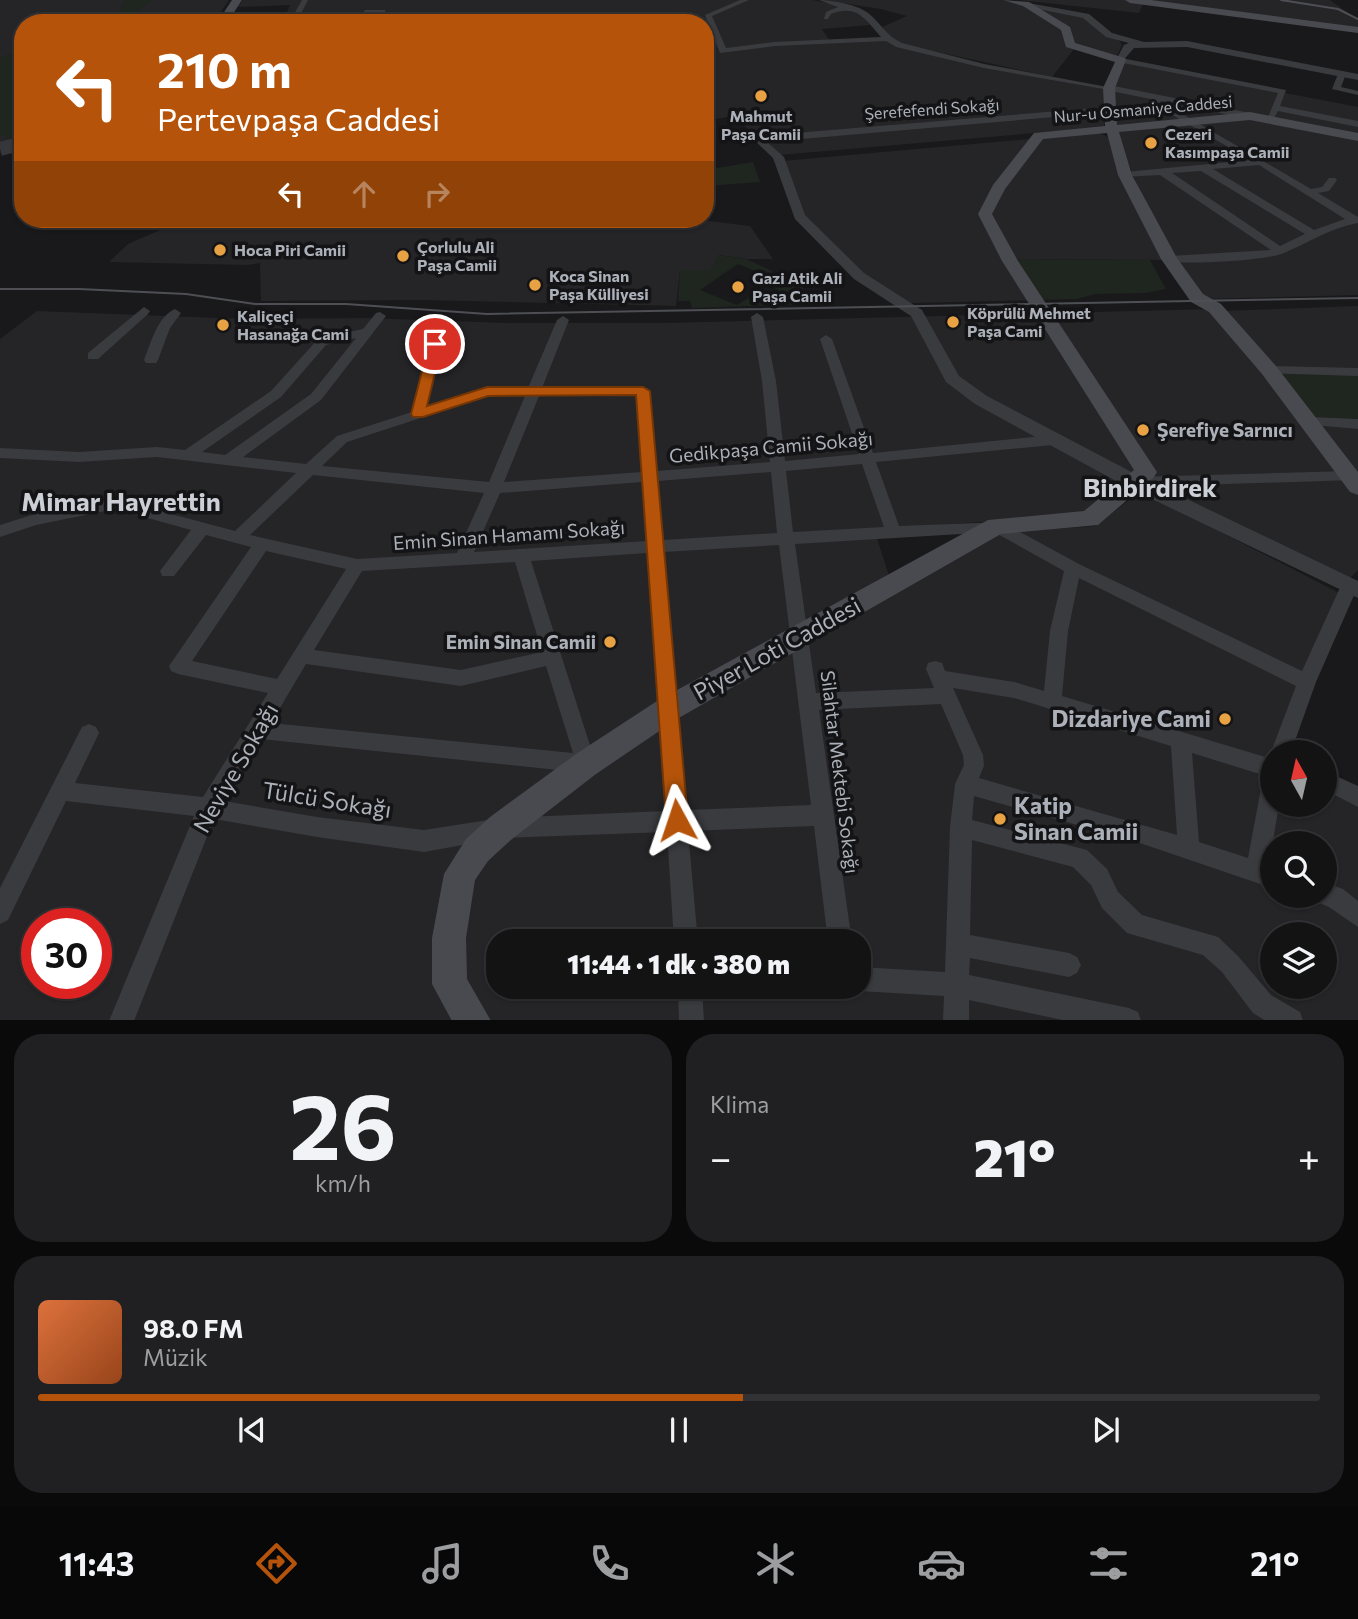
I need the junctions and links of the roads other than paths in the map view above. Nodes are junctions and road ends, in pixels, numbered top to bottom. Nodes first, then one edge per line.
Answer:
1 (746, 0) edge
2 (822, 0) edge
3 (1008, 0) edge
4 (1130, 0) edge
5 (1167, 2) edge
6 (1026, 4) junction
7 (846, 6) junction
8 (364, 14) edge
9 (383, 14) edge
10 (711, 14) edge
11 (826, 18) dead end
12 (714, 29) edge
13 (1358, 30) edge
14 (887, 38) junction
15 (1145, 45) junction
16 (1121, 60) junction
17 (1342, 74) junction
18 (1358, 77) edge
19 (1109, 88) junction
20 (1358, 93) edge
21 (1157, 97) junction
22 (1108, 110) junction
23 (1272, 114) junction
24 (1250, 116) junction
25 (1188, 121) junction
26 (1358, 124) edge
27 (1111, 128) junction
28 (1080, 132) junction
29 (1358, 137) edge
30 (1115, 146) junction
31 (1261, 162) junction
32 (1205, 168) junction
33 (1163, 172) junction
34 (1125, 176) junction
35 (1332, 180) dead end
36 (1310, 192) junction
37 (1355, 220) edge
38 (1315, 236) junction
39 (1280, 251) junction
40 (1169, 259) junction
41 (1197, 298) joint
42 (144, 311) dead end
43 (175, 313) dead end
44 (380, 316) dead end
45 (757, 317) dead end
46 (563, 320) dead end
47 (441, 321) dead end
48 (367, 331) junction
49 (826, 339) dead end
50 (93, 356) dead end
51 (151, 360) dead end
52 (1269, 370) junction
53 (1358, 372) edge
54 (535, 391) junction
55 (418, 414) junction
56 (1308, 421) junction
57 (1358, 424) edge
58 (1054, 440) junction
59 (0, 453) edge
60 (188, 455) junction
61 (866, 457) junction
62 (230, 459) junction
63 (778, 467) junction
64 (308, 469) junction
65 (1351, 474) edge
66 (650, 477) junction
67 (1140, 477) junction
68 (494, 488) junction
69 (996, 526) junction
70 (202, 528) junction
71 (933, 529) junction
72 (0, 531) edge
73 (893, 531) junction
74 (237, 538) junction
75 (786, 538) junction
76 (262, 544) junction
77 (656, 547) junction
78 (950, 553) junction
79 (521, 555) junction
80 (462, 559) junction
81 (357, 565) junction
82 (1073, 568) junction
83 (167, 571) dead end
84 (1354, 588) edge
85 (800, 636) junction
86 (301, 656) junction
87 (553, 657) junction
88 (941, 681) junction
89 (1307, 682) junction
90 (283, 688) junction
91 (1052, 701) junction
92 (810, 702) junction
93 (667, 710) junction
94 (255, 730) junction
95 (89, 733) dead end
96 (1181, 740) junction
97 (1285, 740) edge
98 (586, 764) junction
99 (1260, 764) edge
100 (965, 784) junction
101 (1337, 786) edge
102 (62, 791) junction
103 (1358, 797) edge
104 (208, 808) junction
105 (824, 815) junction
106 (677, 820) junction
107 (961, 827) junction
108 (502, 828) junction
109 (1189, 849) junction
110 (1260, 873) edge
111 (1337, 899) edge
112 (0, 912) edge
113 (1358, 915) edge
114 (685, 929) edge
115 (838, 929) edge
116 (957, 944) junction
117 (1069, 965) dead end
118 (871, 980) edge
119 (957, 985) junction
120 (691, 999) edge
121 (121, 1020) edge
122 (473, 1020) edge
123 (692, 1020) edge
124 (956, 1020) edge
125 (1129, 1020) edge
126 (1291, 1020) edge

1 - 10 street
2 - 7 street
3 - 6 main road
4 - 5 main road
5 - 13 main road
6 - 15 street
6 - 16 main road
7 - 11 street
7 - 14 street
8 - 9 street
12 - 14 street
14 - 19 street
15 - 16 street
15 - 17 street
16 - 19 main road
16 - 23 street
17 - 18 street
17 - 20 street
19 - 21 street
19 - 22 main road
21 - 24 street
21 - 25 street
22 - 27 main road
22 - 58 street, Şerefefendi Sokağı
23 - 24 main road, Nur-u Osmaniye Caddesi
23 - 26 street
23 - 29 main road, Nur-u Osmaniye Caddesi
24 - 25 main road, Nur-u Osmaniye Caddesi
25 - 27 main road, Nur-u Osmaniye Caddesi
25 - 31 street
27 - 28 main road, Nur-u Osmaniye Caddesi
27 - 30 main road
28 - 30 main road
28 - 67 main road, Nur-u Osmaniye Caddesi
30 - 34 main road
31 - 32 street
31 - 36 street
32 - 33 street
32 - 38 street
33 - 34 street
33 - 39 street
34 - 40 main road
35 - 36 street
36 - 37 street
37 - 38 street
38 - 39 street
39 - 40 street
40 - 41 main road
41 - 52 main road
42 - 50 street
43 - 51 street
44 - 48 street
45 - 63 street, Silahtar Mektebi Sokağı
46 - 54 street
47 - 55 street
48 - 60 street
48 - 62 street
49 - 61 street
52 - 53 street
52 - 56 main road
54 - 55 street
54 - 66 street
54 - 68 street
55 - 64 street
56 - 57 street
56 - 65 main road
58 - 61 street, Gedikpaşa Camii Sokağı
58 - 67 street
59 - 60 street, Gedikpaşa Camii Sokağı
60 - 62 street, Gedikpaşa Camii Sokağı
61 - 63 street, Gedikpaşa Camii Sokağı
61 - 73 street
62 - 64 street, Gedikpaşa Camii Sokağı
63 - 66 street, Gedikpaşa Camii Sokağı
63 - 75 street, Silahtar Mektebi Sokağı
64 - 68 street, Gedikpaşa Camii Sokağı
64 - 74 street
65 - 67 street
66 - 68 street, Gedikpaşa Camii Sokağı
66 - 77 street
67 - 69 main road, Piyer Loti Caddesi
67 - 84 street
68 - 80 street
69 - 71 street, Emin Sinan Hamamı Sokağı
69 - 78 main road, Piyer Loti Caddesi
69 - 82 street
70 - 72 street, Emin Sinan Hamamı Sokağı
70 - 74 street, Emin Sinan Hamamı Sokağı
70 - 83 street
71 - 73 street, Emin Sinan Hamamı Sokağı
71 - 78 street
73 - 75 street, Emin Sinan Hamamı Sokağı
74 - 76 street, Emin Sinan Hamamı Sokağı
75 - 77 street, Emin Sinan Hamamı Sokağı
75 - 85 street, Silahtar Mektebi Sokağı
76 - 81 street, Emin Sinan Hamamı Sokağı
76 - 90 street
77 - 79 street, Emin Sinan Hamamı Sokağı
77 - 93 street
78 - 85 main road, Piyer Loti Caddesi
79 - 80 street, Emin Sinan Hamamı Sokağı
79 - 87 street
80 - 81 street, Emin Sinan Hamamı Sokağı
81 - 86 street, Neviye Sokağı
82 - 89 street
82 - 91 street
84 - 89 street
85 - 92 street, Silahtar Mektebi Sokağı
85 - 93 main road, Piyer Loti Caddesi
86 - 87 street
86 - 90 street, Neviye Sokağı
87 - 98 street
88 - 91 street
88 - 92 street
88 - 100 street
89 - 97 street
90 - 94 street, Neviye Sokağı
91 - 96 street
92 - 105 street, Silahtar Mektebi Sokağı
93 - 98 main road, Piyer Loti Caddesi
93 - 106 street
94 - 98 street
94 - 104 street, Neviye Sokağı
95 - 102 street
96 - 99 street
96 - 109 street
98 - 108 main road, Piyer Loti Caddesi
100 - 107 street
100 - 109 street
101 - 103 street
102 - 104 street, Tülcü Sokağı
102 - 112 street
104 - 108 street, Tülcü Sokağı
104 - 121 street, Neviye Sokağı
105 - 106 street, Tülcü Sokağı
105 - 115 street, Silahtar Mektebi Sokağı
106 - 108 street, Tülcü Sokağı
106 - 114 street
107 - 116 street
107 - 126 street
108 - 122 main road, Piyer Loti Caddesi
109 - 110 street
111 - 113 street
116 - 117 street
116 - 119 street
118 - 119 street
119 - 124 street
119 - 125 street
120 - 123 street

